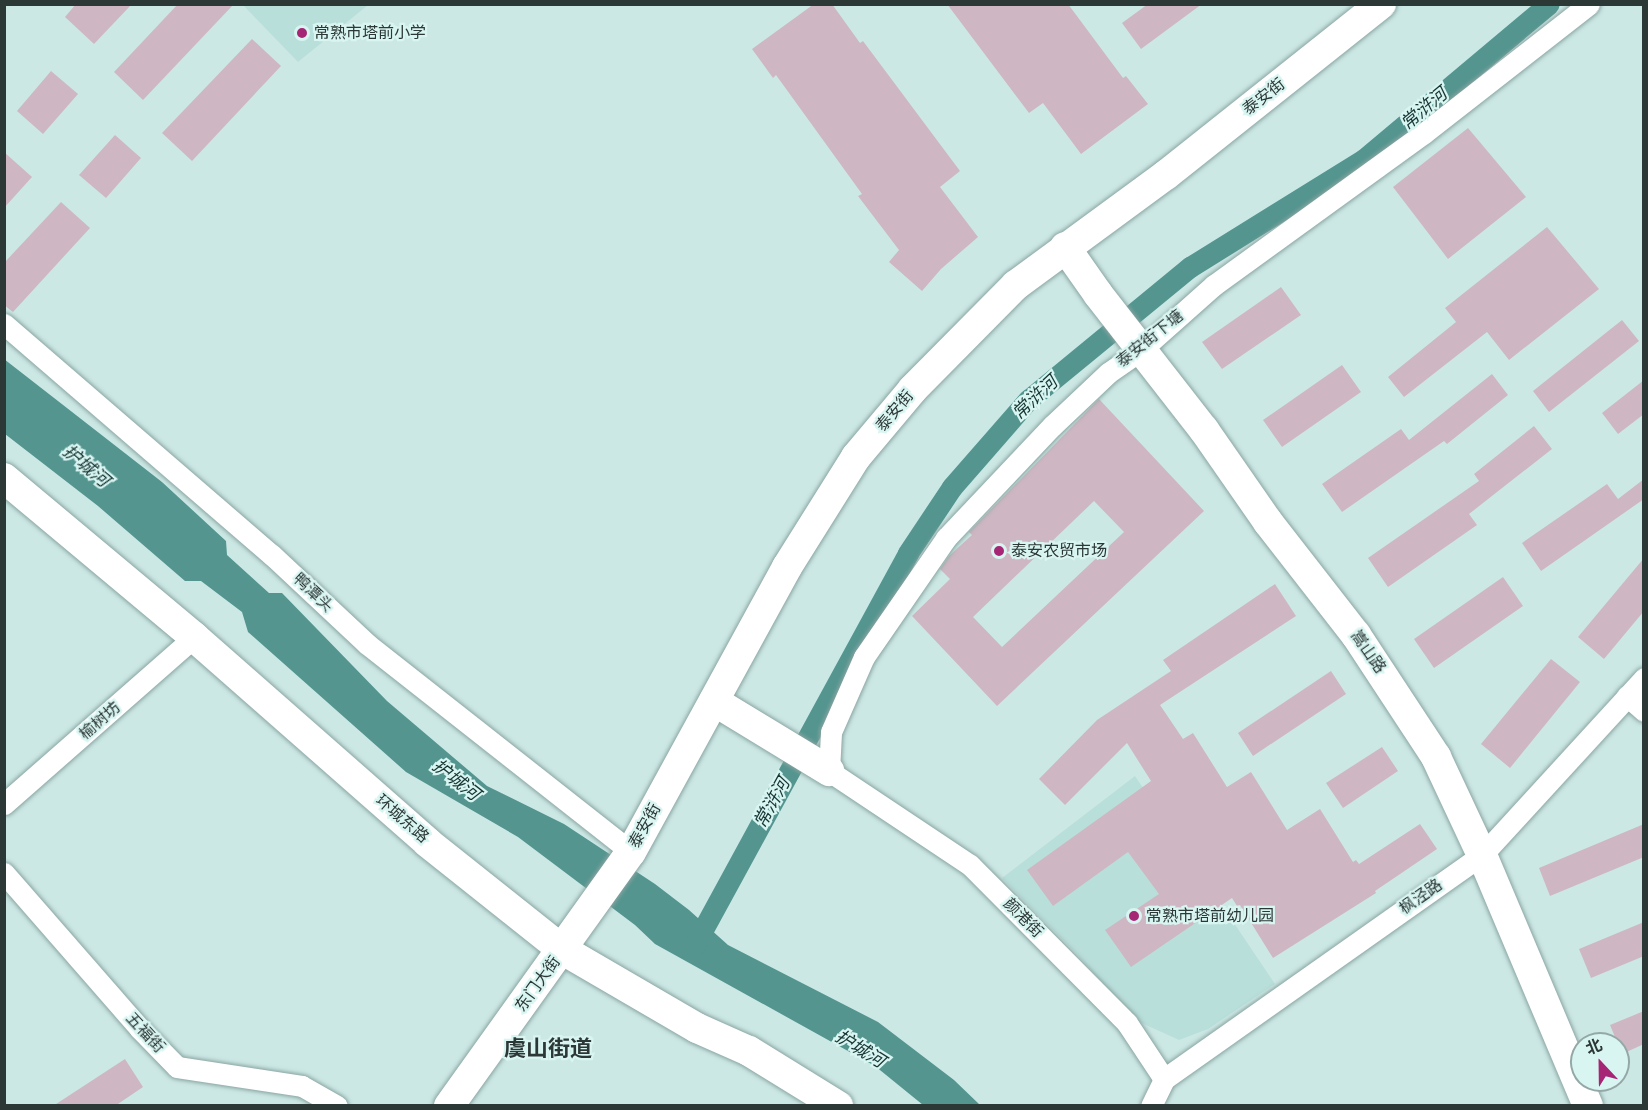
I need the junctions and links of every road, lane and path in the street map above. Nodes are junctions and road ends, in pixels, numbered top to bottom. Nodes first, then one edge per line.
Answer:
1 (1381, 4) edge
2 (1589, 4) edge
3 (1065, 247) junction
4 (4, 324) edge
5 (1142, 350) junction
6 (4, 478) edge
7 (4, 494) edge
8 (188, 643) junction
9 (1644, 678) edge
10 (1627, 696) junction
11 (714, 701) junction
12 (1644, 711) edge
13 (829, 771) junction
14 (4, 804) edge
15 (631, 852) junction
16 (1482, 855) junction
17 (4, 873) edge
18 (557, 957) junction
19 (1164, 1079) junction
20 (337, 1106) edge
21 (449, 1106) edge
22 (802, 1106) edge
23 (838, 1106) edge
24 (1151, 1106) edge
25 (1588, 1106) edge

1 - 3 street, 泰安街
2 - 5 street, 泰安街下塘
3 - 5 street, 嵩山路
3 - 11 street, 泰安街
4 - 15 street, 鸭潭头
5 - 13 street, 泰安街下塘
5 - 16 street, 嵩山路
6 - 8 street, 环城东路
7 - 8 street, 环城东路
8 - 14 street, 榆树坊
8 - 18 street, 环城东路
9 - 10 street, 枫泾路
10 - 12 street
10 - 16 street, 枫泾路
11 - 13 street
11 - 15 street, 泰安街
13 - 19 street, 颜港街
15 - 18 street, 泰安街
16 - 19 street, 枫泾路
16 - 25 street, 嵩山路
17 - 20 street, 五福街
18 - 21 street, 东门大街
18 - 22 street, 环城东路
18 - 23 street, 环城东路
19 - 24 street

